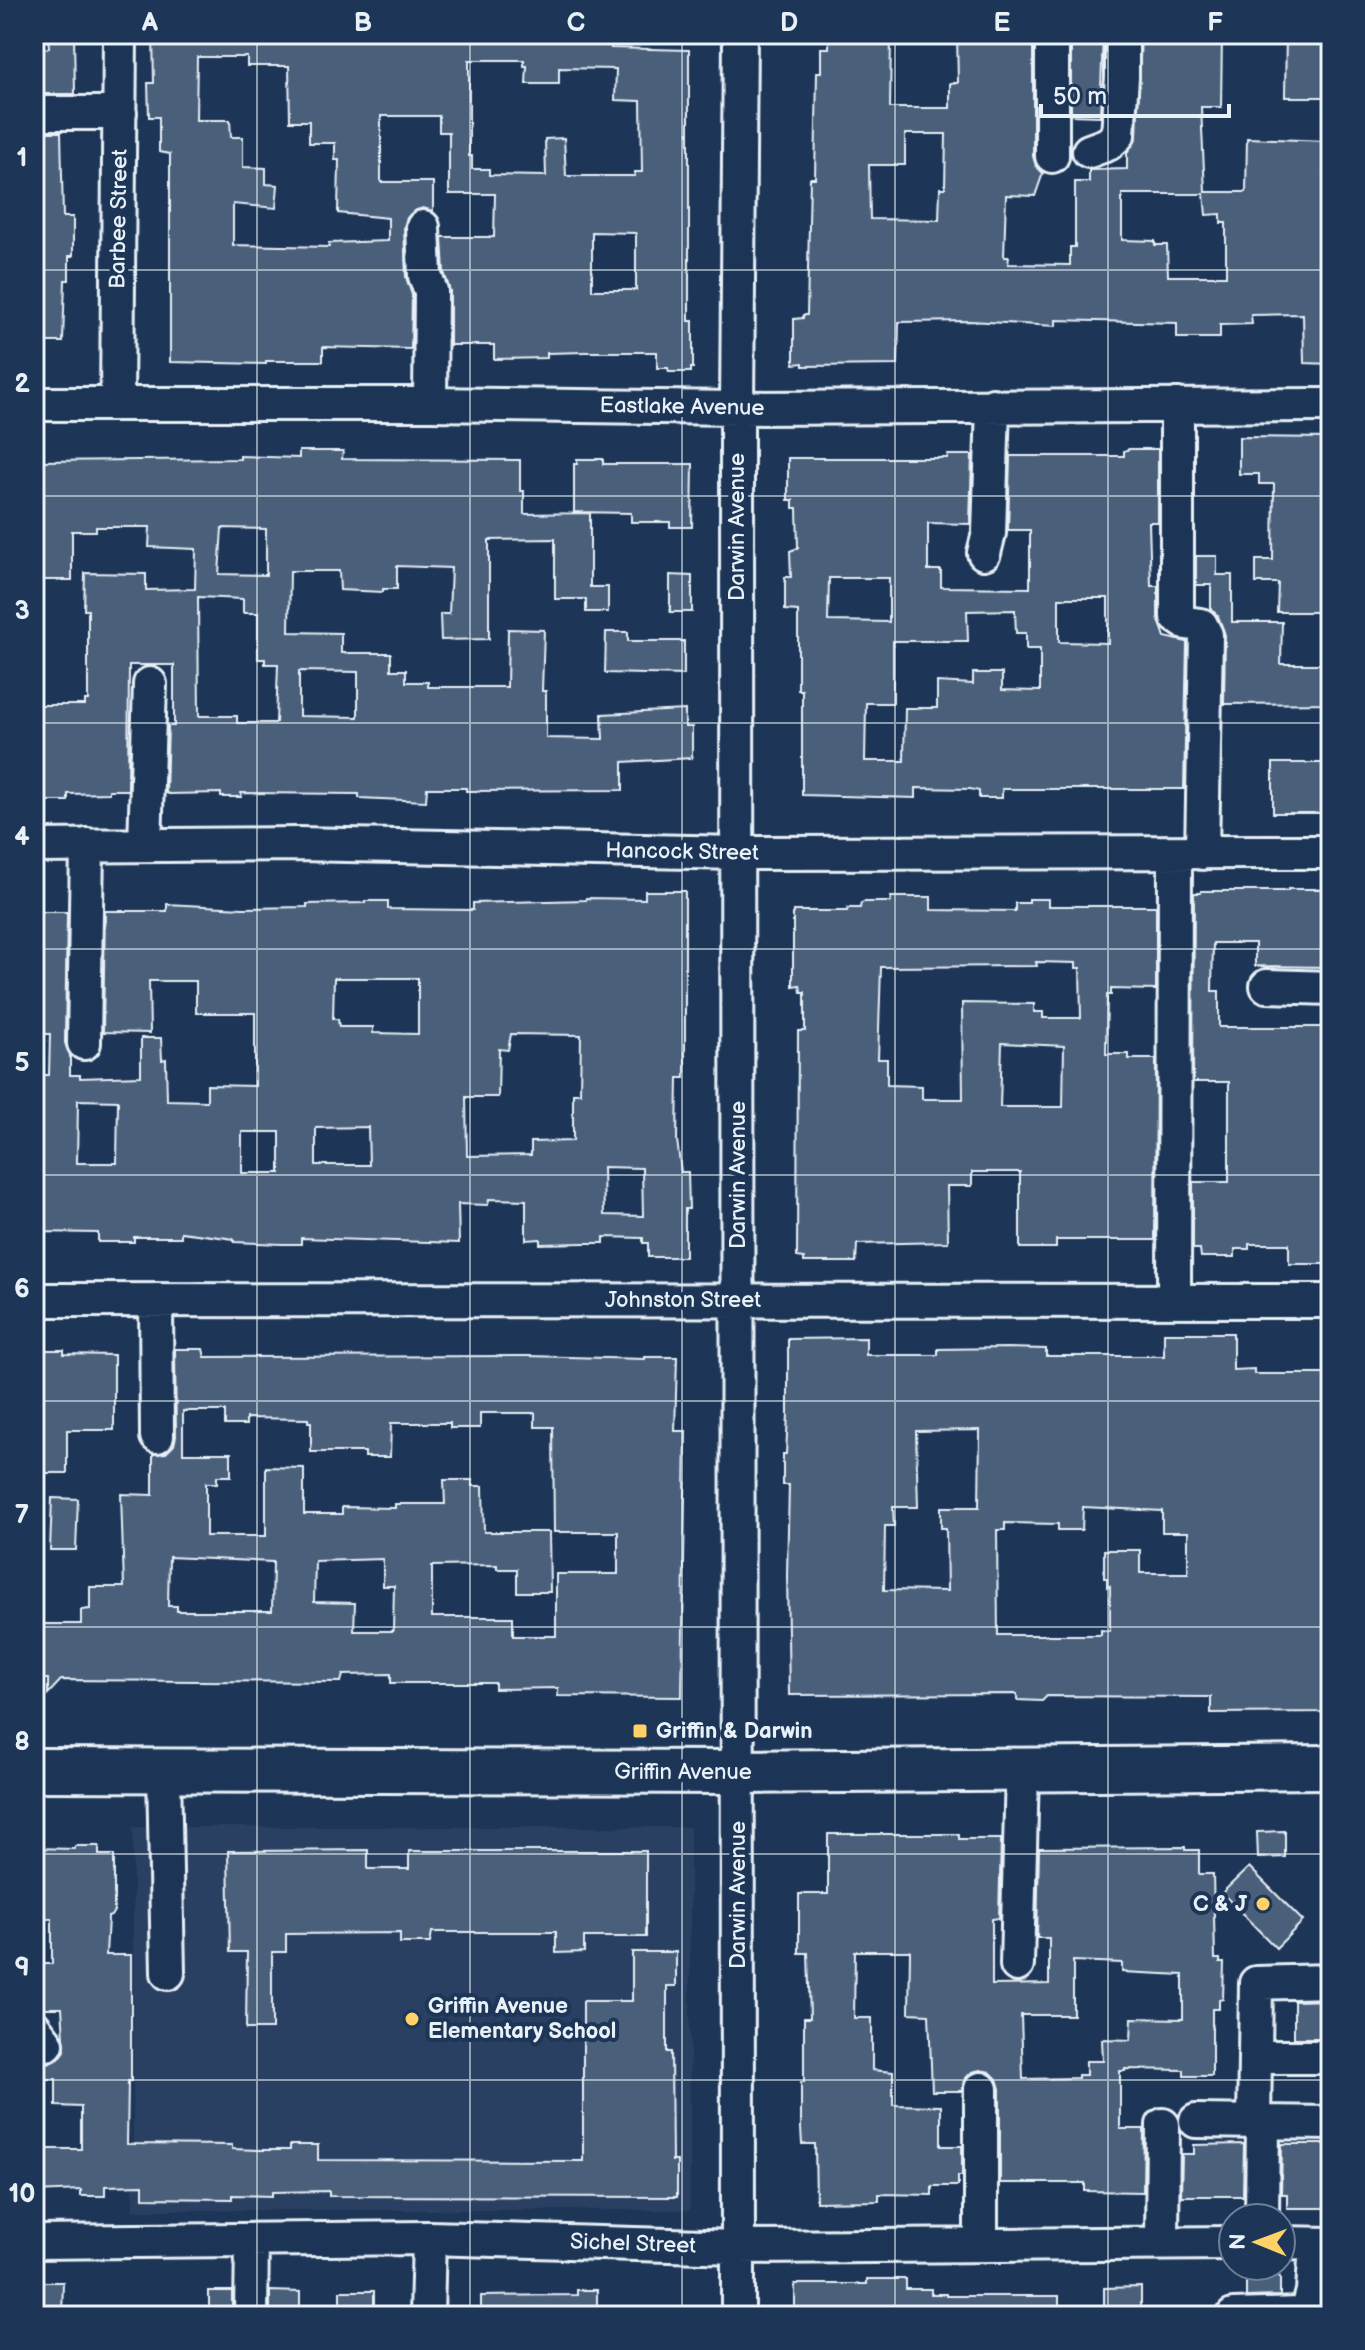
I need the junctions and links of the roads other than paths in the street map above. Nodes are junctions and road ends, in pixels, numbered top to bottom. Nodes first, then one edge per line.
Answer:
1 (120, 34) edge
2 (740, 34) edge
3 (1052, 34) edge
4 (1122, 34) edge
5 (34, 113) edge
6 (120, 113) junction
7 (1089, 151) dead end
8 (1052, 156) dead end
9 (423, 227) dead end
10 (34, 404) edge
11 (117, 404) junction
12 (430, 404) junction
13 (993, 405) junction
14 (1177, 405) junction
15 (1331, 405) edge
16 (737, 408) junction
17 (984, 553) dead end
18 (150, 684) dead end
19 (87, 845) junction
20 (145, 845) junction
21 (34, 846) edge
22 (1331, 852) edge
23 (739, 853) junction
24 (1189, 853) junction
25 (1267, 986) dead end
26 (1331, 988) edge
27 (84, 1043) dead end
28 (34, 1300) edge
29 (156, 1300) junction
30 (738, 1300) junction
31 (1174, 1301) junction
32 (1331, 1301) edge
33 (157, 1436) dead end
34 (1331, 1767) edge
35 (34, 1770) edge
36 (164, 1770) junction
37 (1022, 1770) junction
38 (737, 1772) junction
39 (1017, 1965) dead end
40 (168, 1973) dead end
41 (1331, 1981) edge
42 (1255, 2057) junction
43 (1331, 2057) edge
44 (981, 2089) dead end
45 (1196, 2121) dead end
46 (1258, 2122) junction
47 (1331, 2123) edge
48 (1163, 2125) dead end
49 (1261, 2202) edge
50 (429, 2238) junction
51 (252, 2240) junction
52 (34, 2242) edge
53 (1162, 2243) junction
54 (1217, 2243) edge
55 (1297, 2243) edge
56 (1323, 2244) edge
57 (981, 2245) junction
58 (738, 2247) junction
59 (251, 2316) edge
60 (427, 2316) edge
61 (738, 2316) edge
62 (1233, 2316) edge

1 - 6 street, Barbee Street
2 - 16 street, Darwin Avenue
3 - 8 street
4 - 7 street
5 - 6 street
6 - 11 street, Barbee Street
9 - 12 street
10 - 11 street, Eastlake Avenue
11 - 12 street, Eastlake Avenue
12 - 16 street, Eastlake Avenue
13 - 14 street, Eastlake Avenue
13 - 16 street, Eastlake Avenue
13 - 17 street
14 - 15 street, Eastlake Avenue
14 - 24 street
16 - 23 street, Darwin Avenue
18 - 20 street
19 - 20 street, Hancock Street
19 - 21 street, Hancock Street
19 - 27 street
20 - 23 street, Hancock Street
22 - 24 street, Hancock Street
23 - 24 street, Hancock Street
23 - 30 street, Darwin Avenue
24 - 31 street
25 - 26 street
28 - 29 street, Johnston Street
29 - 30 street, Johnston Street
29 - 33 street
30 - 31 street, Johnston Street
30 - 38 street, Darwin Avenue
31 - 32 street, Johnston Street
34 - 37 main road, Griffin Avenue
35 - 36 main road, Griffin Avenue
36 - 38 main road, Griffin Avenue
36 - 40 street
37 - 38 main road, Griffin Avenue
37 - 39 street
38 - 58 street, Darwin Avenue
41 - 42 street
42 - 43 street
42 - 46 street
44 - 57 street
45 - 46 street
46 - 47 street
46 - 49 street
48 - 53 street
50 - 51 street, Sichel Street
50 - 58 street, Sichel Street
50 - 60 street
51 - 52 street, Sichel Street
51 - 59 street
53 - 54 street, Sichel Street
53 - 57 street, Sichel Street
55 - 56 street
56 - 62 street
57 - 58 street, Sichel Street
58 - 61 street, Darwin Avenue

